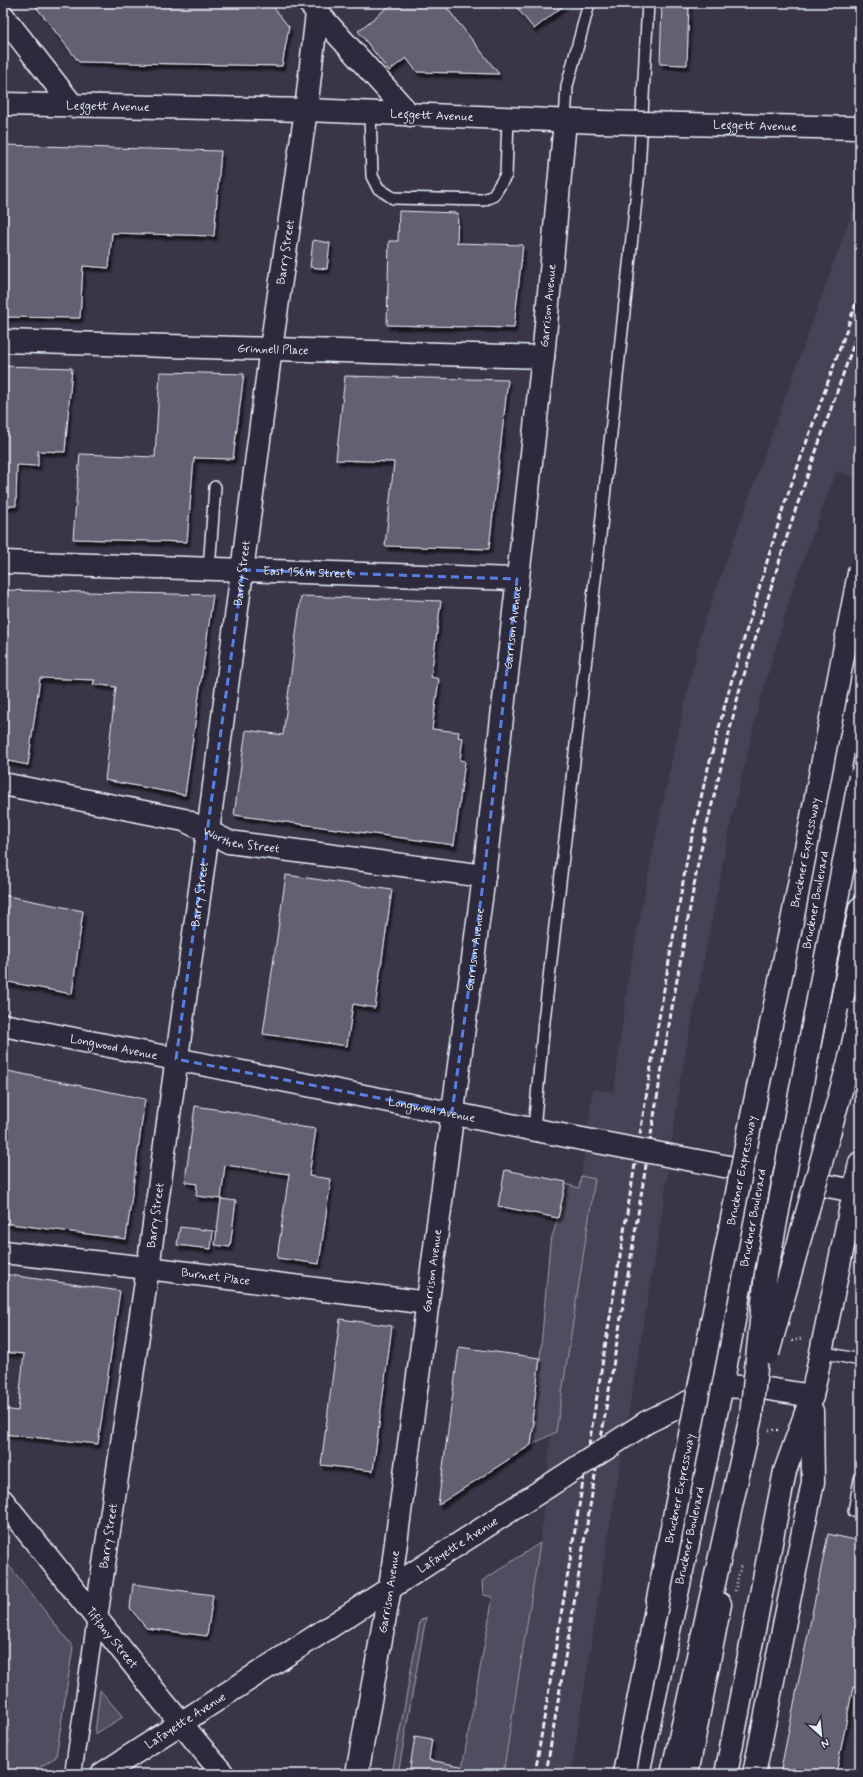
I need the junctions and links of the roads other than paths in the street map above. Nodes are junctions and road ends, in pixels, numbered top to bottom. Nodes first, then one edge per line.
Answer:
1 (648, 3) edge
2 (588, 7) dead end
3 (313, 8) edge
4 (3, 16) edge
5 (3, 104) edge
6 (73, 106) junction
7 (306, 110) junction
8 (370, 113) junction
9 (410, 115) junction
10 (508, 119) junction
11 (565, 121) junction
12 (860, 128) edge
13 (3, 341) edge
14 (270, 348) junction
15 (543, 357) junction
16 (215, 487) dead end
17 (3, 562) edge
18 (860, 568) edge
19 (209, 569) junction
20 (243, 570) junction
21 (517, 579) junction
22 (860, 660) edge
23 (860, 777) edge
24 (3, 784) edge
25 (208, 832) junction
26 (484, 876) junction
27 (860, 908) edge
28 (860, 1012) edge
29 (3, 1025) edge
30 (176, 1059) junction
31 (452, 1112) junction
32 (534, 1129) junction
33 (860, 1162) edge
34 (761, 1173) junction
35 (800, 1180) junction
36 (857, 1191) edge
37 (3, 1252) edge
38 (148, 1268) junction
39 (428, 1304) junction
40 (814, 1345) junction
41 (860, 1360) edge
42 (722, 1386) junction
43 (762, 1388) junction
44 (812, 1396) junction
45 (760, 1420) junction
46 (860, 1479) edge
47 (3, 1501) edge
48 (857, 1511) edge
49 (390, 1588) junction
50 (96, 1618) junction
51 (181, 1724) junction
52 (73, 1774) edge
53 (102, 1774) edge
54 (222, 1774) edge
55 (356, 1774) edge
56 (624, 1774) edge
57 (638, 1774) edge
58 (672, 1774) edge
59 (687, 1774) edge
60 (726, 1774) edge
61 (754, 1774) edge

1 - 32 lane
2 - 11 lane
3 - 7 main road, Barry Street
3 - 9 main road, Barry Street
4 - 6 main road
5 - 6 main road, Leggett Avenue
6 - 7 main road, Leggett Avenue
7 - 8 main road, Leggett Avenue
7 - 14 main road, Barry Street
8 - 9 main road, Leggett Avenue
8 - 10 lane
9 - 10 main road, Leggett Avenue
10 - 11 main road, Leggett Avenue
11 - 12 main road, Leggett Avenue, bridge
11 - 15 main road, Garrison Avenue
13 - 14 main road, Grinnell Place
14 - 15 main road, Grinnell Place
14 - 20 main road, Barry Street
15 - 21 main road, Garrison Avenue
16 - 19 lane
17 - 19 main road, East 156th Street
18 - 56 main road, Bruckner Expressway, bridge
19 - 20 main road, East 156th Street
20 - 21 main road, East 156th Street
20 - 25 main road, Barry Street
21 - 26 main road, Garrison Avenue
22 - 34 main road, Bruckner Boulevard
23 - 45 main road, bridge
24 - 25 main road, Worthen Street
25 - 26 main road, Worthen Street
25 - 30 main road, Barry Street
26 - 31 main road, Garrison Avenue
27 - 35 main road
28 - 45 main road, bridge
29 - 30 main road, Longwood Avenue
30 - 31 main road, Longwood Avenue
30 - 38 main road, Barry Street
31 - 32 main road, Longwood Avenue
31 - 39 main road, Garrison Avenue
32 - 34 main road, Longwood Avenue, bridge
33 - 36 main road
34 - 35 main road, Longwood Avenue
34 - 42 main road, Bruckner Boulevard
35 - 36 main road, Longwood Avenue
35 - 43 main road
36 - 40 main road
37 - 38 main road, Burnet Place
38 - 39 main road, Burnet Place
38 - 50 main road, Barry Street
39 - 49 main road, Garrison Avenue
40 - 41 lane
40 - 44 main road
42 - 43 main road, Lafayette Avenue
42 - 49 main road, Lafayette Avenue, bridge
42 - 57 main road, Bruckner Boulevard
43 - 44 main road, Lafayette Avenue
43 - 59 main road
44 - 60 main road
44 - 61 main road
45 - 58 main road
46 - 48 lane
47 - 50 main road, Tiffany Street
49 - 51 main road, Lafayette Avenue
49 - 55 main road, Garrison Avenue
50 - 51 main road, Tiffany Street
50 - 52 street, Barry Street
51 - 53 main road, Lafayette Avenue
51 - 54 main road, Tiffany Street

